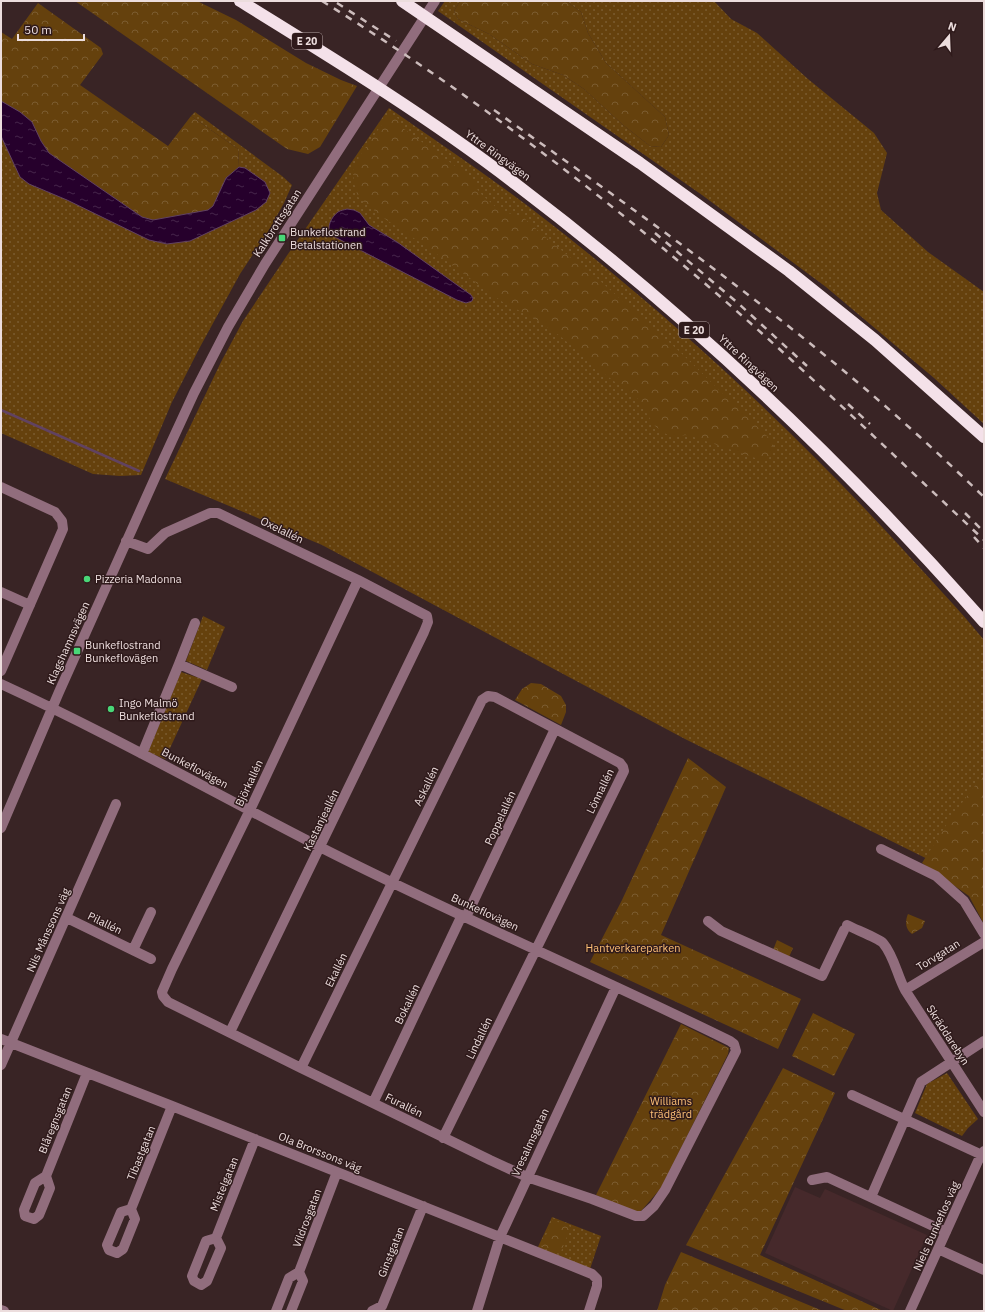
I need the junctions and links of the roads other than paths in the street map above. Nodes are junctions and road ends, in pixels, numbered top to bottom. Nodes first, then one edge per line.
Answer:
1 (235, 1) edge
2 (240, 1) edge
3 (402, 1) edge
4 (435, 1) edge
5 (267, 18) junction
6 (984, 437) edge
7 (159, 468) joint
8 (1, 487) edge
9 (126, 541) junction
10 (358, 580) junction
11 (1, 592) edge
12 (30, 605) junction
13 (427, 616) joint
14 (984, 622) edge
15 (194, 623) dead end
16 (179, 664) junction
17 (1, 671) edge
18 (1, 684) edge
19 (232, 687) dead end
20 (482, 700) joint
21 (52, 708) junction
22 (555, 729) junction
23 (142, 754) junction
24 (116, 804) dead end
25 (250, 810) junction
26 (1, 828) edge
27 (321, 848) junction
28 (881, 849) dead end
29 (392, 883) junction
30 (151, 912) dead end
31 (464, 916) junction
32 (67, 918) junction
33 (708, 921) dead end
34 (984, 934) edge
35 (984, 942) edge
36 (535, 949) junction
37 (133, 950) junction
38 (151, 959) dead end
39 (616, 987) junction
40 (905, 990) junction
41 (163, 996) joint
42 (230, 1032) junction
43 (1, 1039) edge
44 (984, 1041) edge
45 (11, 1043) junction
46 (951, 1062) junction
47 (1, 1065) edge
48 (301, 1068) junction
49 (87, 1073) junction
50 (852, 1094) dead end
51 (372, 1103) junction
52 (172, 1106) junction
53 (984, 1112) edge
54 (905, 1119) junction
55 (443, 1138) junction
56 (255, 1139) junction
57 (983, 1153) edge
58 (337, 1172) junction
59 (46, 1176) dead end
60 (527, 1177) junction
61 (812, 1180) dead end
62 (871, 1197) junction
63 (423, 1206) junction
64 (131, 1209) dead end
65 (643, 1216) joint
66 (946, 1232) junction
67 (500, 1237) junction
68 (216, 1238) dead end
69 (938, 1249) junction
70 (984, 1270) edge
71 (298, 1272) junction
72 (383, 1309) edge
73 (1, 1310) edge
74 (4, 1311) edge
75 (276, 1311) edge
76 (291, 1311) edge
77 (372, 1311) edge
78 (477, 1311) edge
79 (589, 1311) edge
80 (910, 1311) edge

1 - 5 highway, E 20
2 - 5 highway, E 20
3 - 6 highway
4 - 7 street, Kalkbrottsgatan
5 - 14 highway, Yttre Ringvägen / E 20
7 - 9 street, Klagshamnsvägen
8 - 12 street
9 - 10 street, Oxelallén
9 - 21 street, Klagshamnsvägen
10 - 13 street, Oxelallén
10 - 25 street, Björkallén
11 - 12 street
12 - 17 street
13 - 27 street, Kastanjeallén
15 - 16 street
16 - 19 street
16 - 23 street
18 - 21 street, Bunkeflovägen
20 - 22 street, Lönnallén
20 - 29 street, Askallén
21 - 23 street, Bunkeflovägen
21 - 26 street, Klagshamnsvägen
22 - 31 street, Poppelallén
22 - 36 street, Lönnallén
23 - 25 street, Bunkeflovägen
24 - 32 street, Nils Månssons väg
25 - 27 street, Bunkeflovägen
25 - 41 street, Björkallén
27 - 29 street, Bunkeflovägen
27 - 42 street, Kastanjeallén
28 - 34 street
29 - 31 street, Bunkeflovägen
29 - 48 street, Ekallén
30 - 37 street
31 - 36 street, Bunkeflovägen
31 - 51 street, Bokallén
32 - 37 street, Pilallén
32 - 45 street, Nils Månssons väg
33 - 40 street, Skräddarebyn
35 - 40 street, Torvgatan
36 - 39 street, Bunkeflovägen
36 - 55 street, Lindallén
37 - 38 street, Pilallén
39 - 60 street, Vresalmsgatan
39 - 65 street, Bunkeflovägen
40 - 46 street, Skräddarebyn
41 - 42 street, Furallén
42 - 48 street, Furallén
43 - 45 street, Ola Brorssons väg
44 - 46 street
45 - 47 street, Nils Månssons väg
45 - 49 street, Ola Brorssons väg
46 - 53 street, Skräddarebyn
46 - 54 street
48 - 51 street, Furallén
49 - 52 street, Ola Brorssons väg
49 - 59 street, Blåregnsgatan
50 - 54 street
51 - 55 street, Furallén
52 - 56 street, Ola Brorssons väg
52 - 64 street, Tibastgatan
54 - 57 street
54 - 62 street
55 - 60 street, Furallén
56 - 58 street, Ola Brorssons väg
56 - 68 street, Mistelgatan
57 - 66 street, Niels Bunkeflos väg
58 - 63 street, Ola Brorssons väg
58 - 71 street, Vildrosgatan
60 - 65 street, Furallén
60 - 67 street, Vresalmsgatan
61 - 62 street
62 - 66 street
63 - 67 street, Ola Brorssons väg
63 - 72 street, Ginstgatan
66 - 69 street, Niels Bunkeflos väg
67 - 78 street, Vresalmsgatan
67 - 79 street, Ola Brorssons väg
69 - 70 street
69 - 80 street, Niels Bunkeflos väg
71 - 75 street, Vildrosgatan
71 - 76 street, Vildrosgatan
72 - 77 street, Ginstgatan
73 - 74 street

